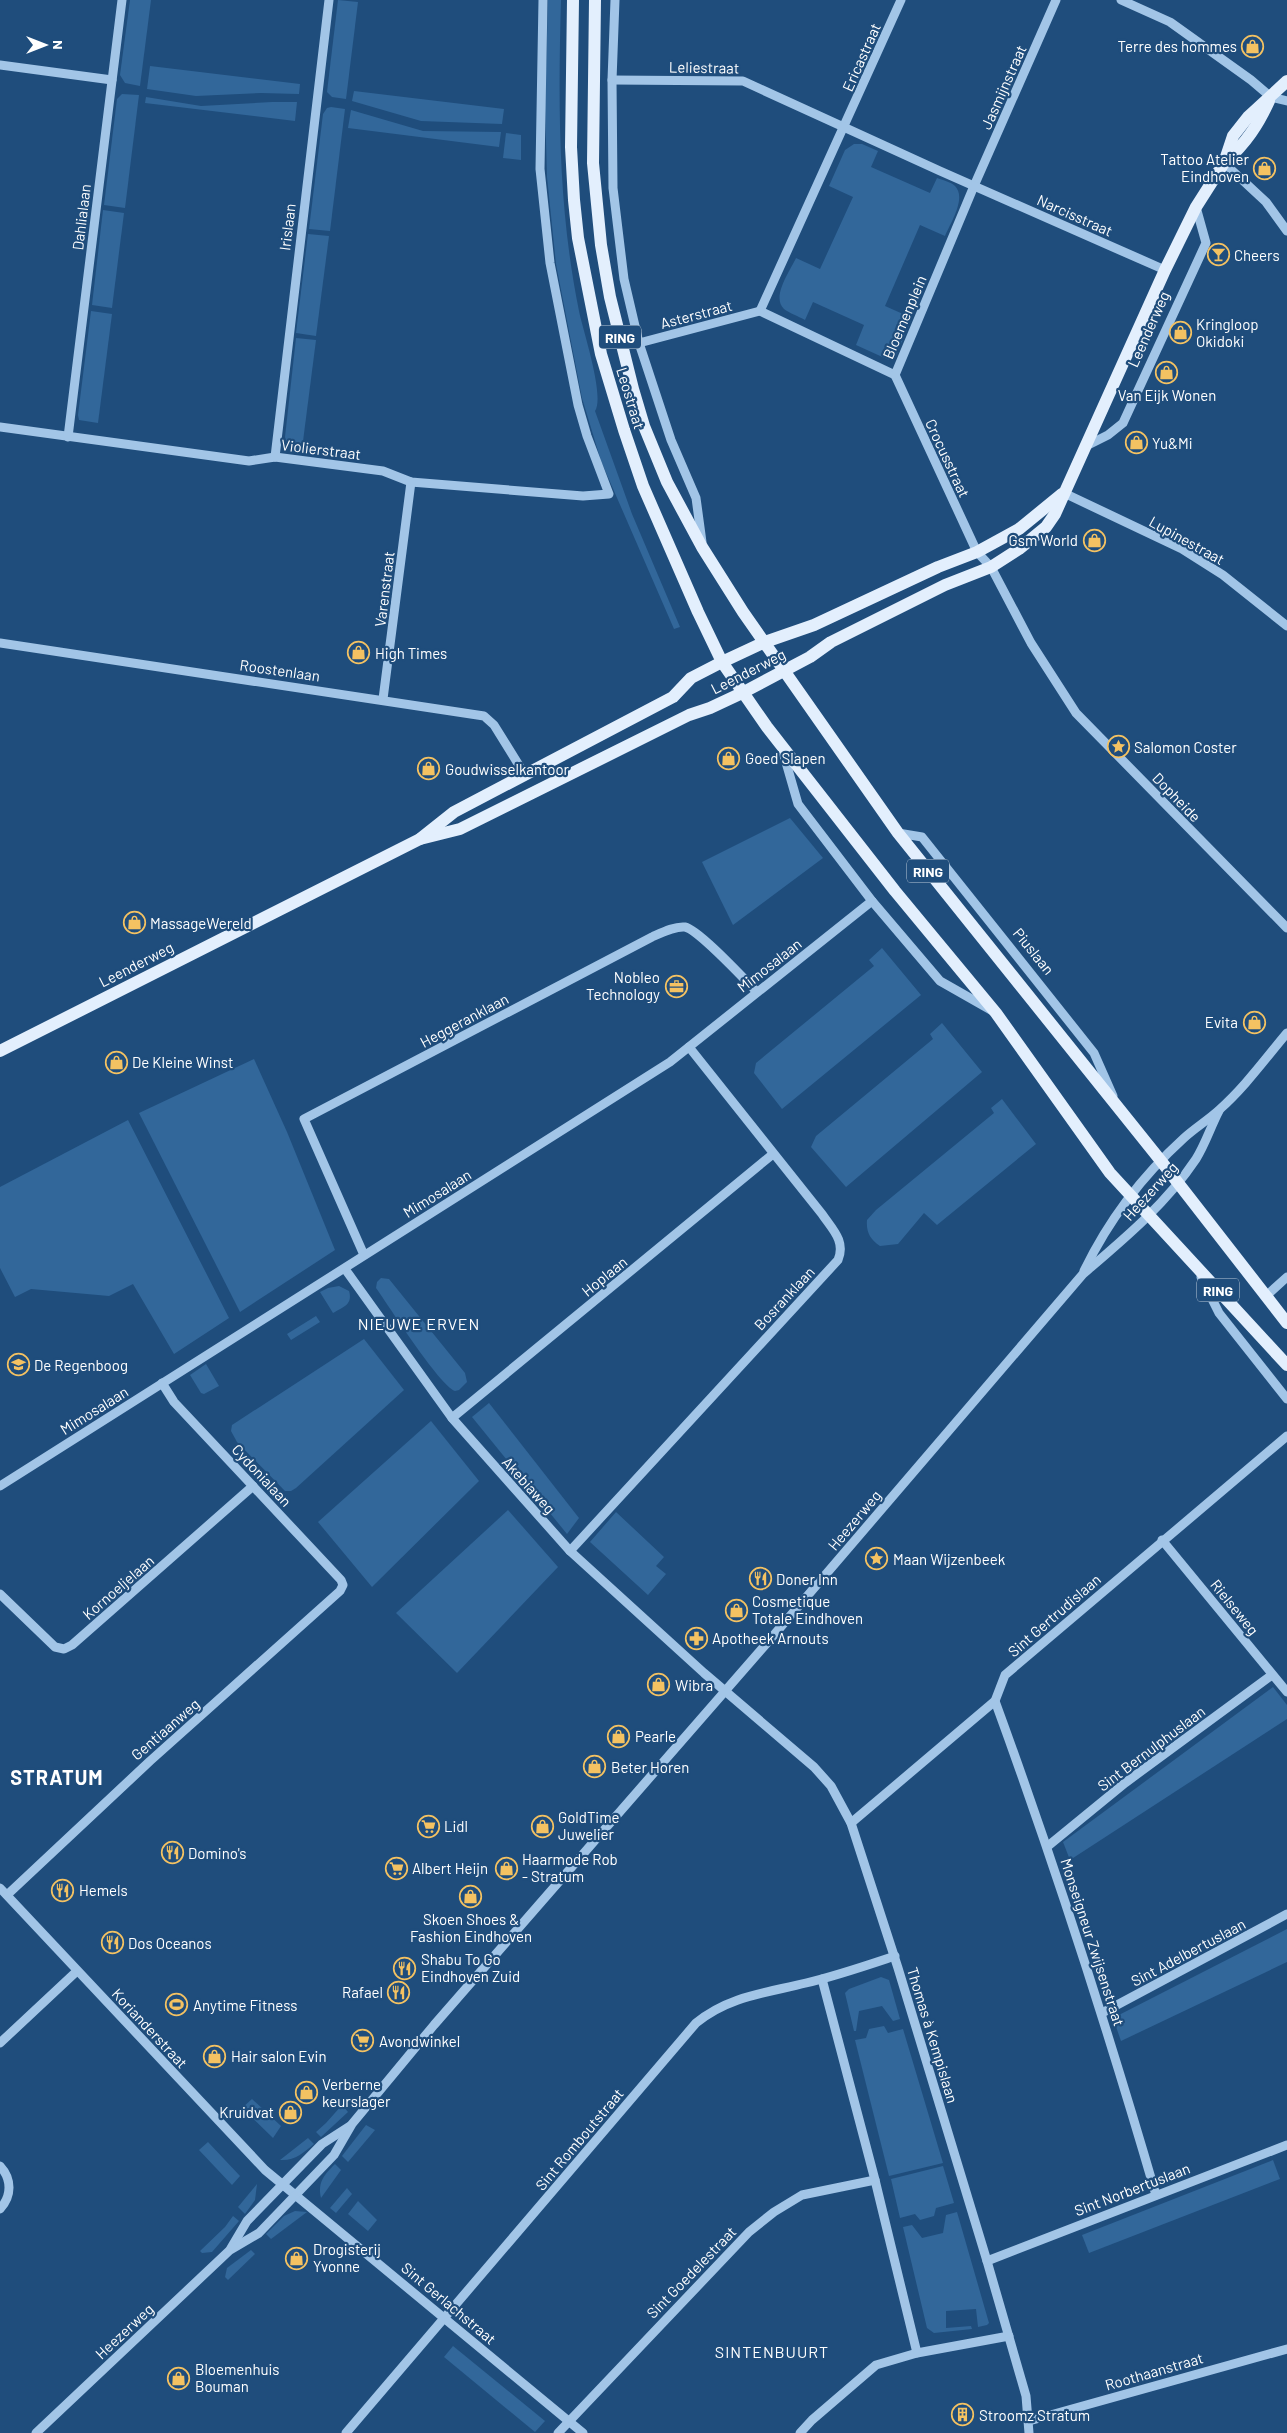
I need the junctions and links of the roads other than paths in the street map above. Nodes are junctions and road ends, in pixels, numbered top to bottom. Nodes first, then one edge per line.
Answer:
1 (122, 0) edge
2 (330, 0) edge
3 (542, 0) edge
4 (573, 0) edge
5 (595, 0) edge
6 (615, 0) edge
7 (901, 0) edge
8 (1056, 0) edge
9 (1121, 0) edge
10 (0, 65) edge
11 (112, 80) junction
12 (612, 80) junction
13 (1287, 81) edge
14 (1271, 97) junction
15 (1287, 101) edge
16 (845, 126) junction
17 (1224, 163) junction
18 (974, 186) junction
19 (1196, 207) junction
20 (1287, 231) edge
21 (1165, 270) junction
22 (760, 311) junction
23 (639, 343) junction
24 (895, 375) junction
25 (0, 427) edge
26 (68, 437) junction
27 (1086, 446) junction
28 (275, 457) junction
29 (411, 482) junction
30 (1064, 493) junction
31 (702, 547) junction
32 (977, 552) junction
33 (991, 567) junction
34 (1287, 626) edge
35 (765, 642) junction
36 (0, 643) edge
37 (722, 662) junction
38 (785, 670) junction
39 (742, 693) junction
40 (383, 700) junction
41 (782, 746) junction
42 (525, 775) junction
43 (420, 839) junction
44 (872, 901) junction
45 (1287, 928) edge
46 (757, 992) junction
47 (996, 1013) junction
48 (1287, 1033) edge
49 (689, 1047) junction
50 (0, 1051) edge
51 (1219, 1111) junction
52 (773, 1154) junction
53 (1161, 1161) junction
54 (1178, 1184) junction
55 (1130, 1194) junction
56 (1149, 1214) junction
57 (364, 1255) junction
58 (1196, 1267) junction
59 (345, 1269) junction
60 (1083, 1274) junction
61 (1287, 1277) edge
62 (1266, 1296) junction
63 (1287, 1323) edge
64 (1287, 1365) edge
65 (162, 1383) junction
66 (1287, 1398) edge
67 (452, 1418) junction
68 (1287, 1436) edge
69 (0, 1486) edge
70 (253, 1486) junction
71 (1162, 1540) junction
72 (570, 1551) junction
73 (343, 1585) joint
74 (0, 1594) edge
75 (1272, 1675) junction
76 (725, 1692) junction
77 (1287, 1692) edge
78 (994, 1701) junction
79 (851, 1824) junction
80 (1048, 1846) junction
81 (3, 1892) edge
82 (1287, 1914) edge
83 (895, 1956) junction
84 (77, 1971) junction
85 (822, 1979) junction
86 (1102, 2013) junction
87 (0, 2043) edge
88 (352, 2124) junction
89 (1287, 2145) edge
90 (0, 2166) edge
91 (875, 2180) junction
92 (283, 2184) junction
93 (297, 2194) junction
94 (1156, 2195) junction
95 (0, 2209) edge
96 (230, 2250) junction
97 (988, 2261) junction
98 (445, 2317) junction
99 (1009, 2336) junction
100 (1287, 2349) edge
101 (917, 2353) junction
102 (568, 2420) junction
103 (1029, 2421) junction
104 (36, 2433) edge
105 (346, 2433) edge
106 (558, 2433) edge
107 (583, 2433) edge
108 (800, 2433) edge
109 (1029, 2433) edge

1 - 11 street, Dahlialaan
2 - 28 street, Irislaan
3 - 29 street, Violierstraat
4 - 37 main road, Leostraat / RING
5 - 31 main road, Leostraat / RING
6 - 12 street, Leostraat
7 - 16 street, Ericastraat
8 - 18 street, Jasmijnstraat
9 - 14 street
10 - 11 street
11 - 26 street, Dahlialaan
12 - 16 street, Leliestraat
12 - 23 street, Leostraat
13 - 14 main road, Leenderweg
14 - 15 street
14 - 17 main road, Leenderweg
16 - 18 street
16 - 22 street
17 - 19 main road, Leenderweg
17 - 20 street
18 - 21 street, Narcisstraat
18 - 24 street, Bloemenplein
19 - 21 main road, Leenderweg
19 - 27 street, Leenderweg
21 - 27 main road, Leenderweg
22 - 23 street, Asterstraat
22 - 24 street, Bloemenplein
23 - 31 street, Leostraat
24 - 32 street, Crocusstraat
25 - 26 street, Violierstraat
26 - 28 street, Violierstraat
27 - 30 main road, Leenderweg
28 - 29 street, Violierstraat
29 - 40 street, Varenstraat
30 - 32 main road, Leenderweg
30 - 33 main road, Leenderweg
30 - 34 street, Lupinestraat
31 - 35 main road, Leostraat / RING
32 - 33 street, Dopheide
32 - 35 main road, Leenderweg
33 - 38 main road, Leenderweg
33 - 45 street, Dopheide
35 - 37 main road, Leenderweg
35 - 38 main road, Leostraat / RING
36 - 40 street, Roostenlaan
37 - 39 main road, Leostraat / RING
37 - 42 main road, Leenderweg
38 - 39 main road, Leenderweg
38 - 53 main road, RING
39 - 41 main road, RING
39 - 43 main road, Leenderweg
40 - 42 street, Roostenlaan
41 - 44 street
41 - 47 main road, RING
42 - 43 main road, Leenderweg
43 - 50 main road, Leenderweg
44 - 46 street, Mimosalaan
44 - 47 street
46 - 49 street, Mimosalaan
46 - 57 street, Heggeranklaan
47 - 55 main road, RING
48 - 51 street, Heezerweg
49 - 52 street, Bosranklaan
49 - 57 street, Mimosalaan
51 - 53 street, Heezerweg
51 - 54 street, Heezerweg
52 - 67 street, Hoplaan
52 - 72 street, Bosranklaan
53 - 54 main road, RING
53 - 55 street, Heezerweg
54 - 56 street, Heezerweg
54 - 62 main road, RING
55 - 56 main road, RING
55 - 60 street, Heezerweg
56 - 58 main road, RING
56 - 60 street, Heezerweg
57 - 59 street, Mimosalaan
58 - 64 main road, RING
58 - 66 street
59 - 65 street, Mimosalaan
59 - 67 street, Akebiaweg
60 - 76 street, Heezerweg
61 - 62 street
62 - 63 main road, RING
65 - 69 street, Mimosalaan
65 - 70 street, Cydonialaan
67 - 72 street, Akebiaweg
68 - 71 street, Sint Gertrudislaan
70 - 73 street, Cydonialaan
70 - 74 street, Kornoeljelaan
71 - 75 street, Rielseweg
71 - 78 street, Sint Gertrudislaan
72 - 76 street, Akebiaweg
73 - 81 street, Gentiaanweg
75 - 77 street, Rielseweg
75 - 80 street, Sint Bernulphuslaan
76 - 79 street, Thomas à Kempislaan
76 - 88 street, Heezerweg
78 - 79 street, Sint Gertrudislaan
78 - 80 street, Monseigneur Zwijsenstraat
79 - 83 street, Thomas à Kempislaan
80 - 86 street, Monseigneur Zwijsenstraat
81 - 84 street, Korianderstraat
82 - 86 street, Sint Adelbertuslaan
83 - 85 street, Sint Romboutstraat
83 - 97 street, Thomas à Kempislaan
84 - 87 street
84 - 92 street, Korianderstraat
85 - 91 street
85 - 98 street, Sint Romboutstraat
86 - 94 street, Monseigneur Zwijsenstraat
88 - 92 street, Heezerweg
88 - 93 street, Heezerweg
89 - 94 street, Sint Norbertuslaan
90 - 95 street
91 - 101 street
91 - 102 street, Sint Goedelestraat
92 - 93 street, Korianderstraat
92 - 96 street, Heezerweg
93 - 96 street, Heezerweg
93 - 98 street, Sint Gerlachstraat
94 - 97 street, Sint Norbertuslaan
96 - 104 street, Heezerweg
97 - 99 street, Thomas à Kempislaan
98 - 102 street, Sint Gerlachstraat
98 - 105 street, Sint Romboutstraat
99 - 101 street
99 - 103 street, Thomas à Kempislaan
100 - 103 street, Roothaanstraat
101 - 108 street
102 - 106 street, Sint Goedelestraat
102 - 107 street, Sint Gerlachstraat
103 - 109 street, Thomas à Kempislaan

